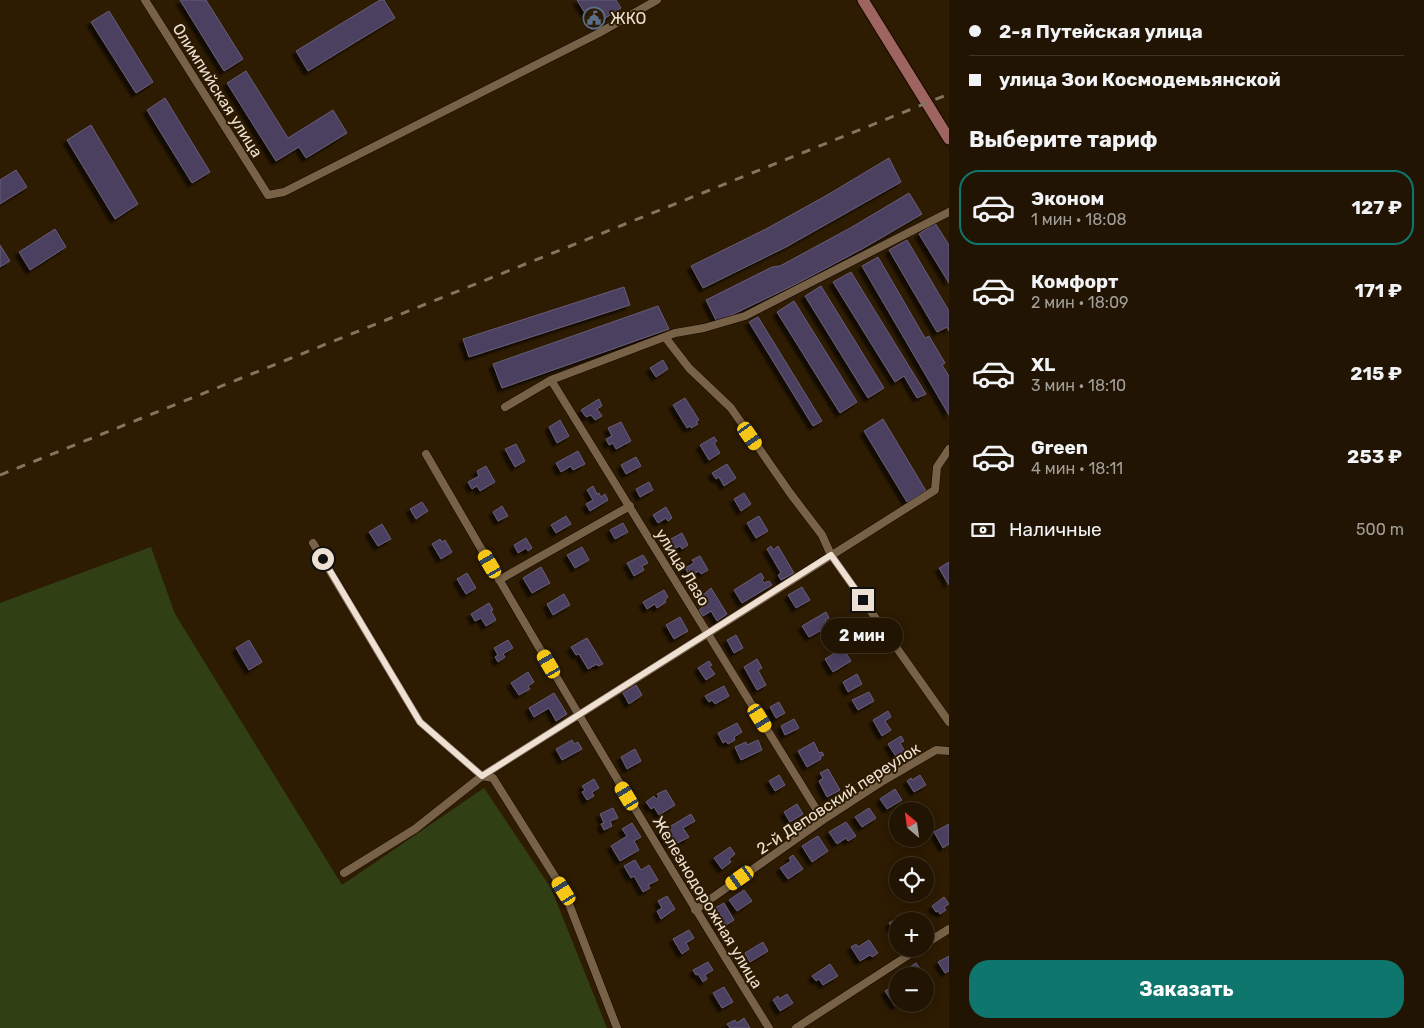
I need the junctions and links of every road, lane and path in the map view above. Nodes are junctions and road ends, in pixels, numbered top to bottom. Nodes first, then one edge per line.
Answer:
1 (145, 0) edge
2 (657, 0) edge
3 (863, 0) edge
4 (949, 139) edge
5 (949, 212) edge
6 (665, 337) junction
7 (551, 380) junction
8 (506, 407) dead end
9 (949, 449) edge
10 (426, 454) dead end
11 (630, 506) junction
12 (313, 543) dead end
13 (831, 555) junction
14 (499, 580) junction
15 (708, 633) junction
16 (578, 715) junction
17 (949, 722) edge
18 (949, 751) edge
19 (482, 776) junction
20 (823, 820) junction
21 (344, 873) dead end
22 (695, 910) junction
23 (949, 928) edge
24 (934, 938) edge
25 (906, 957) edge
26 (617, 1028) edge
27 (769, 1028) edge
28 (796, 1028) edge

1 - 2 street, Олимпийская улица
3 - 4 main road
5 - 6 street
6 - 7 street
6 - 13 street
7 - 8 street
7 - 11 street, улица Лазо
9 - 13 street
10 - 14 street, Железнодорожная улица
11 - 14 street
11 - 15 street, улица Лазо
12 - 19 street
13 - 15 street
13 - 17 street
14 - 16 street, Железнодорожная улица
15 - 16 street
15 - 20 street, улица Лазо
16 - 19 street
16 - 22 street, Железнодорожная улица
18 - 20 street, 2-й Деповский переулок
19 - 21 street
19 - 26 street
20 - 22 street, 2-й Деповский переулок
22 - 27 street, Железнодорожная улица
23 - 24 street
25 - 28 street

